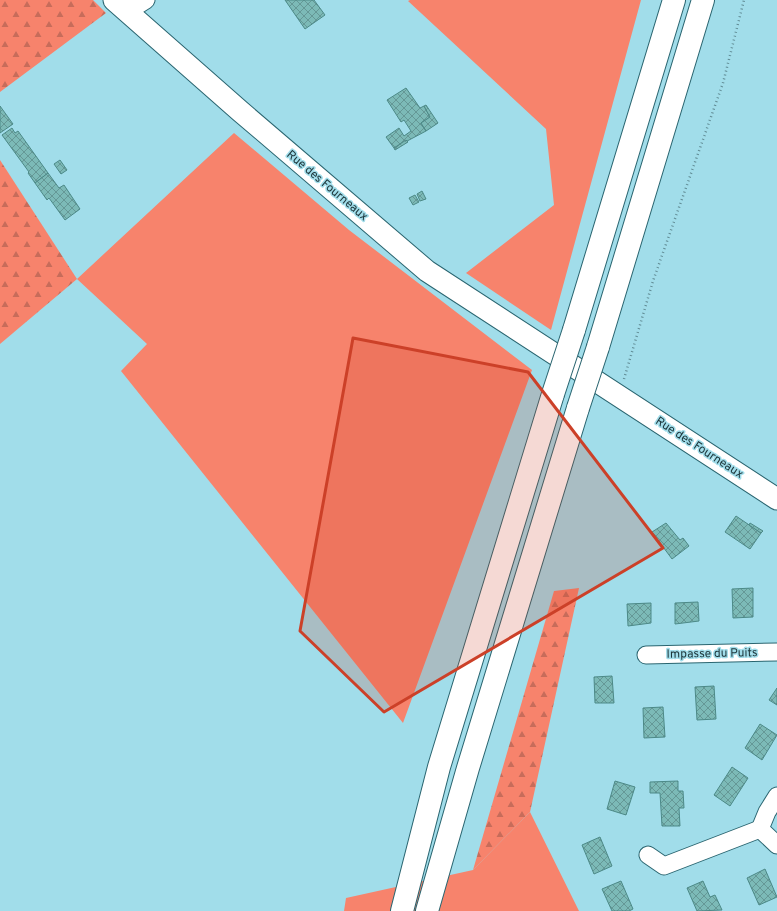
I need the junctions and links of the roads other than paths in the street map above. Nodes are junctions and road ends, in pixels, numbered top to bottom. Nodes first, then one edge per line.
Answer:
1 (146, 0) edge
2 (674, 0) edge
3 (703, 0) edge
4 (121, 6) edge
5 (777, 499) edge
6 (777, 652) edge
7 (646, 656) dead end
8 (777, 796) edge
9 (760, 830) junction
10 (777, 845) edge
11 (648, 855) dead end
12 (402, 911) edge
13 (427, 911) edge

1 - 4 street, Rue des Fourneaux
2 - 12 highway, bridge
3 - 13 highway, bridge
4 - 5 street, Rue des Fourneaux
6 - 7 street, Impasse du Puits
8 - 9 street
9 - 10 street
9 - 11 street

